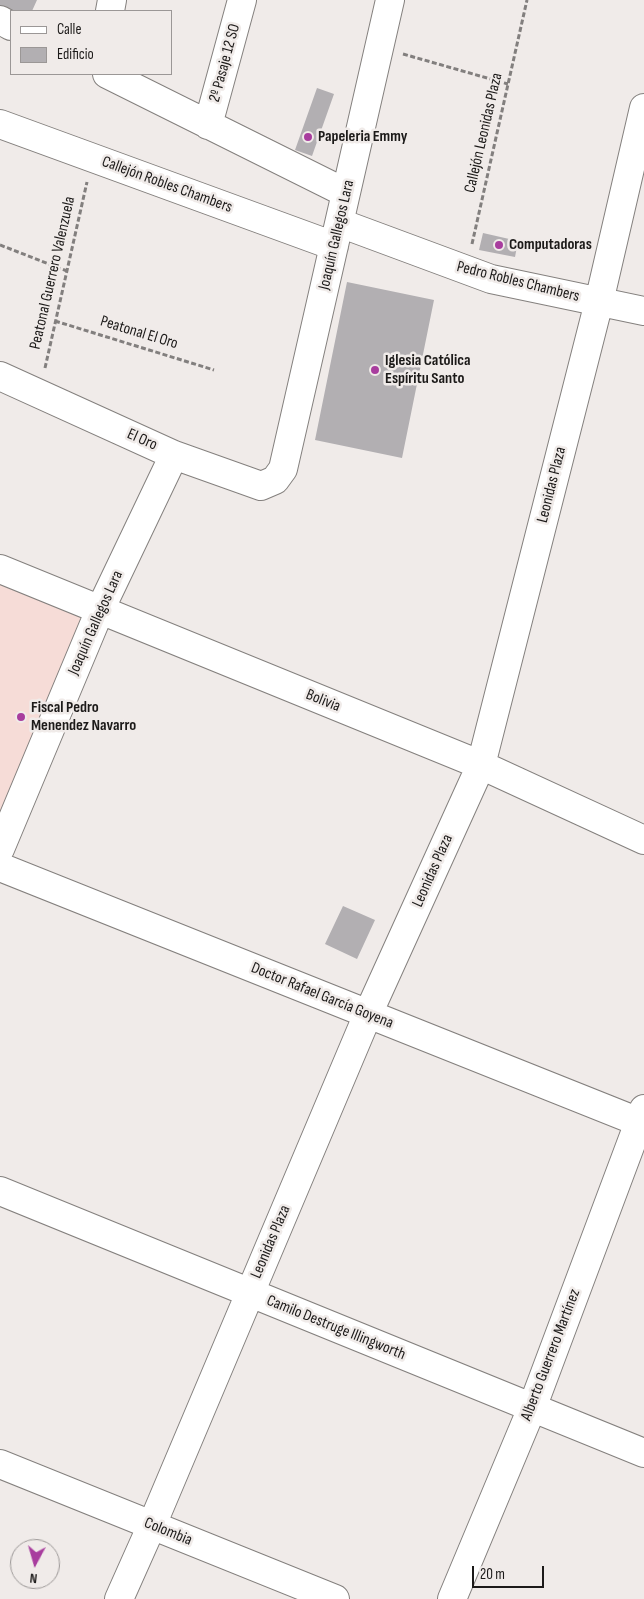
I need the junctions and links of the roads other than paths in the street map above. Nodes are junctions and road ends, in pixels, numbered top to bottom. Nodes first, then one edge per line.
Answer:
1 (242, 0) edge
2 (390, 0) edge
3 (109, 75) edge
4 (644, 108) edge
5 (0, 124) edge
6 (208, 125) junction
7 (346, 193) junction
8 (337, 235) junction
9 (599, 302) junction
10 (644, 311) edge
11 (0, 376) edge
12 (174, 455) junction
13 (283, 469) joint
14 (0, 569) edge
15 (100, 610) junction
16 (481, 765) junction
17 (644, 840) edge
18 (0, 849) edge
19 (0, 867) edge
20 (368, 1014) junction
21 (642, 1118) edge
22 (0, 1191) edge
23 (249, 1292) junction
24 (532, 1408) junction
25 (644, 1453) edge
26 (0, 1464) edge
27 (152, 1525) junction
28 (119, 1599) edge
29 (335, 1599) edge
30 (452, 1599) edge

1 - 6 street, 2º Pasaje 12 SO
2 - 7 street, Joaquín Gallegos Lara
3 - 6 street
4 - 9 street, Leonidas Plaza
5 - 8 street, Callejón Robles Chambers
6 - 7 street
7 - 8 street, Joaquín Gallegos Lara
8 - 9 street, Pedro Robles Chambers
8 - 13 street, Joaquín Gallegos Lara
9 - 10 street, Pedro Robles Chambers
9 - 16 street, Leonidas Plaza
11 - 12 street, El Oro
12 - 13 street, El Oro
12 - 15 street, Joaquín Gallegos Lara
14 - 15 street, Bolivia
15 - 16 street, Bolivia
15 - 18 street, Joaquín Gallegos Lara
16 - 17 street, Bolivia
16 - 20 street, Leonidas Plaza
19 - 20 street, Doctor Rafael García Goyena
20 - 21 street, Doctor Rafael García Goyena
20 - 23 street, Leonidas Plaza
21 - 24 street, Alberto Guerrero Martínez
22 - 23 street, Camilo Destruge Illingworth
23 - 24 street, Camilo Destruge Illingworth
23 - 27 street, Leonidas Plaza
24 - 25 street, Camilo Destruge Illingworth
24 - 30 street, Alberto Guerrero Martínez
26 - 27 street, Colombia
27 - 28 street, Leonidas Plaza
27 - 29 street, Colombia

